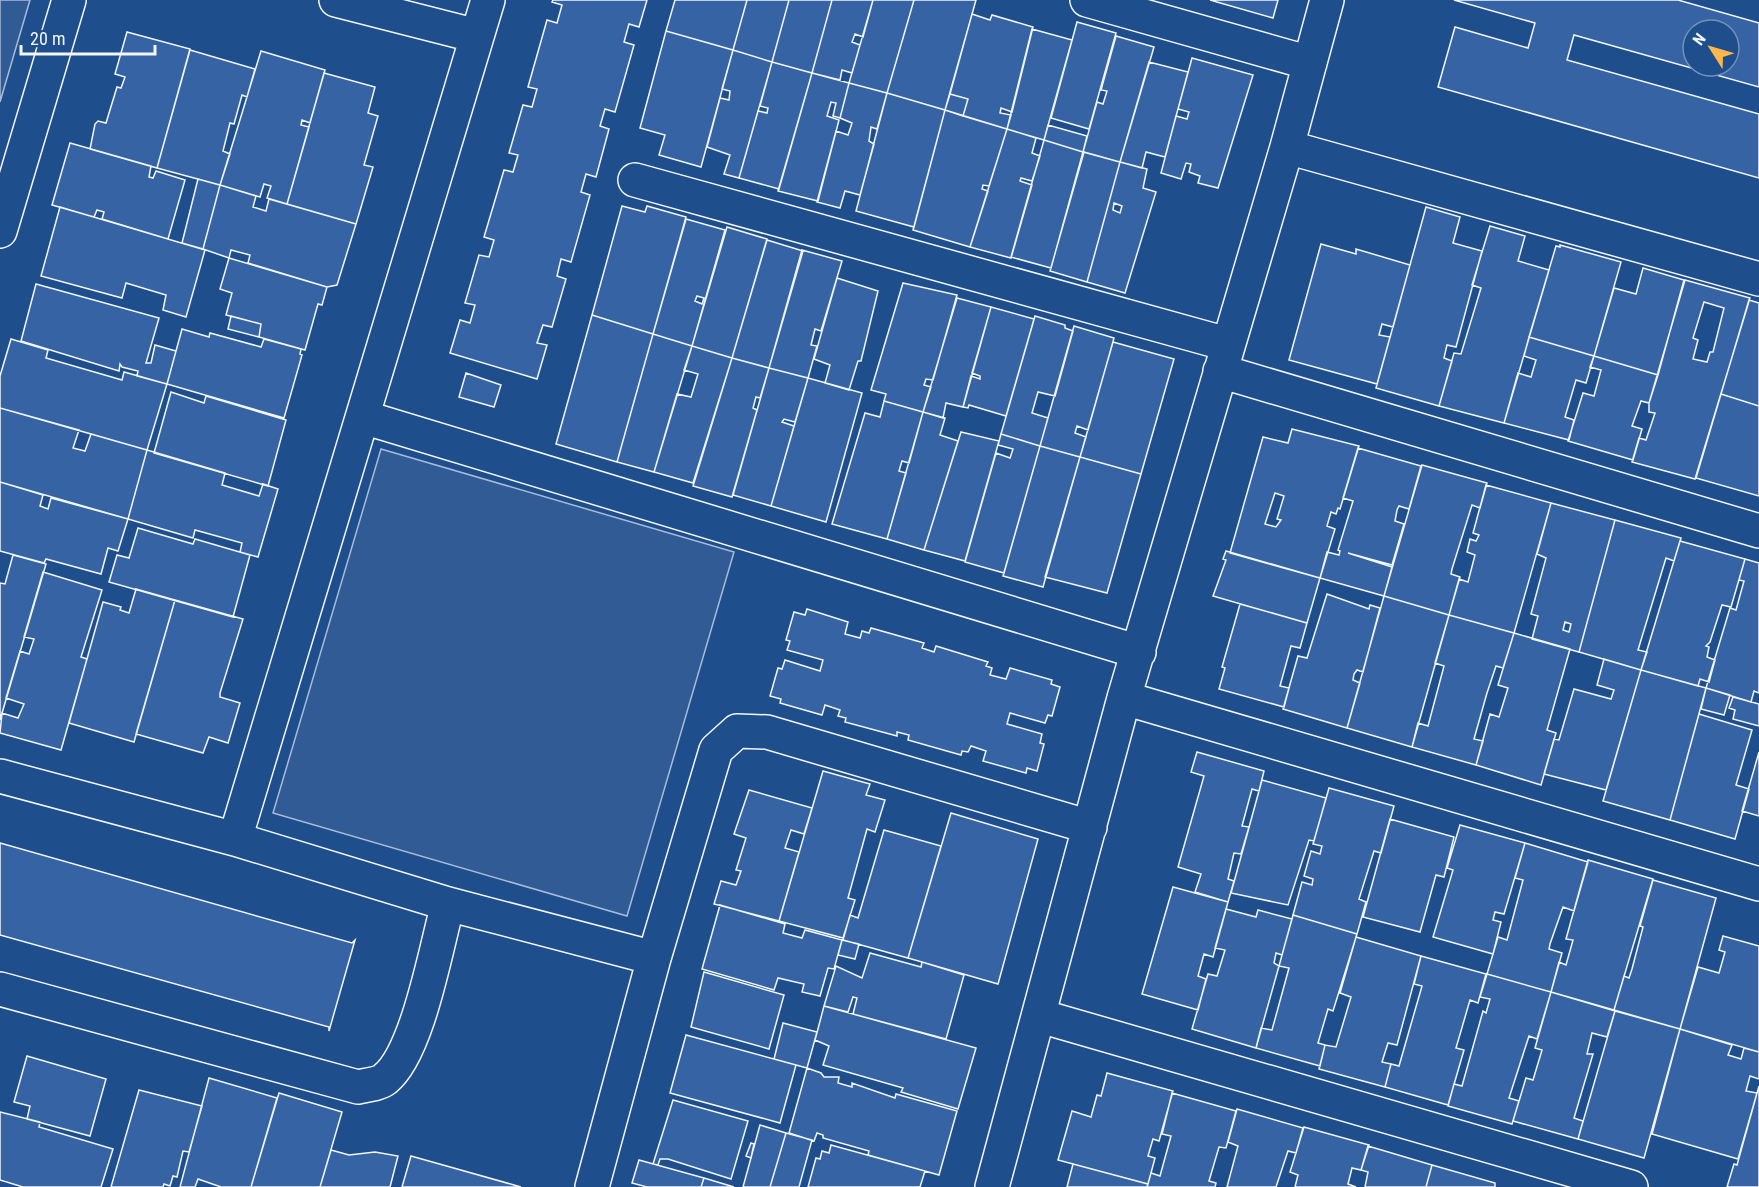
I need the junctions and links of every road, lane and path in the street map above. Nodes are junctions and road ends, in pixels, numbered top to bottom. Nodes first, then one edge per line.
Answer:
1 (69, 0) edge
2 (336, 0) edge
3 (488, 0) edge
4 (1086, 0) edge
5 (1327, 0) edge
6 (477, 36) junction
7 (1310, 63) junction
8 (1287, 147) junction
9 (635, 180) dead end
10 (0, 231) edge
11 (1759, 279) edge
12 (1224, 358) junction
13 (363, 417) junction
14 (1759, 531) edge
15 (1139, 652) junction
16 (1124, 698) junction
17 (0, 776) edge
18 (1090, 827) junction
19 (235, 839) junction
20 (1759, 884) edge
21 (448, 904) junction
22 (654, 958) junction
23 (0, 989) edge
24 (1040, 1016) junction
25 (592, 1187) edge
26 (992, 1187) edge
27 (1630, 1187) edge

1 - 10 street
2 - 6 street
3 - 6 street
4 - 7 street
5 - 7 street
6 - 13 street
7 - 8 street
8 - 11 street
8 - 12 street
9 - 12 street
12 - 14 street
12 - 15 street
13 - 15 street
13 - 19 street
15 - 16 street
16 - 18 street
16 - 20 street
17 - 19 street
18 - 22 street
18 - 24 street
19 - 21 street
21 - 22 street
21 - 23 street
22 - 25 street
24 - 26 street
24 - 27 street

